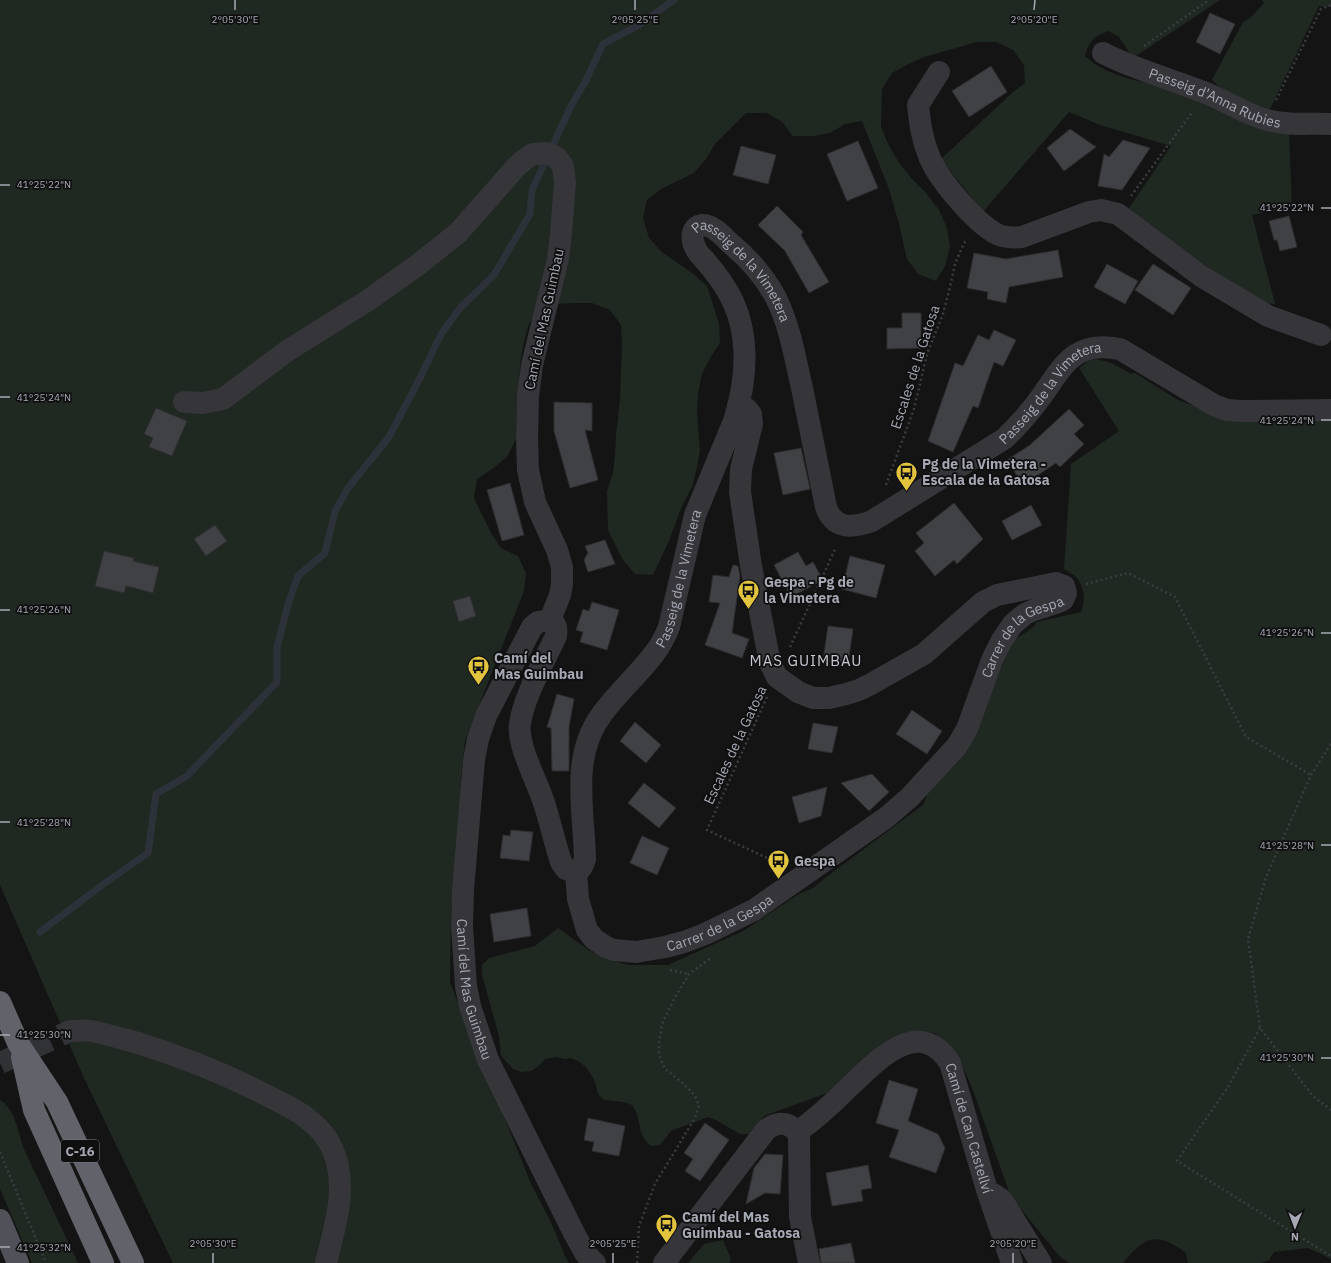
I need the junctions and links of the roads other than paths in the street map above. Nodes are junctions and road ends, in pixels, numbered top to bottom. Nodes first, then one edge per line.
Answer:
1 (1103, 53) dead end
2 (940, 72) dead end
3 (1331, 124) edge
4 (1328, 336) edge
5 (184, 402) dead end
6 (738, 406) junction
7 (1331, 410) edge
8 (550, 620) junction
9 (576, 872) junction
10 (0, 1002) edge
11 (70, 1031) tunnel mouth
12 (18, 1043) junction
13 (797, 1132) junction
14 (987, 1190) junction
15 (0, 1220) edge
16 (18, 1263) edge
17 (103, 1263) edge
18 (133, 1263) edge
19 (326, 1263) edge
20 (595, 1263) edge
21 (664, 1263) edge
22 (809, 1263) edge
23 (1012, 1263) edge
24 (1042, 1263) edge

1 - 3 street, Passeig d'Anna Rubies
2 - 4 street
5 - 8 street, Camí del Mas Guimbau
6 - 7 street, Passeig de la Vimetera
6 - 9 street, Passeig de la Vimetera
6 - 9 street, Carrer de la Gespa
8 - 9 street
8 - 20 street, Camí del Mas Guimbau
10 - 12 highway, C-16
11 - 19 street
12 - 17 highway, C-16
12 - 18 highway, C-16
13 - 14 street, Camí de Can Castellví
13 - 21 street
13 - 22 street
14 - 23 street, Camí de Can Castellví
14 - 24 street
15 - 16 main road

